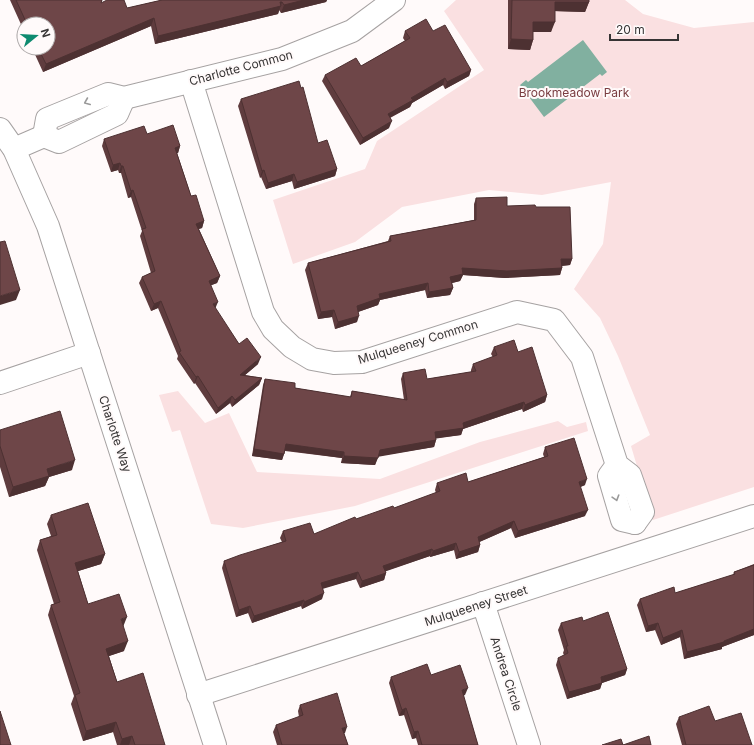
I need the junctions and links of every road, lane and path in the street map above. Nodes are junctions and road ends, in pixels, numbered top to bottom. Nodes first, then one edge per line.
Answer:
1 (394, 0) edge
2 (191, 82) junction
3 (0, 129) edge
4 (14, 149) junction
5 (89, 353) junction
6 (0, 384) edge
7 (754, 516) edge
8 (645, 552) junction
9 (483, 603) junction
10 (198, 695) junction
11 (215, 745) edge
12 (529, 745) edge

1 - 2 street, Charlotte Common
2 - 4 street, Charlotte Common
2 - 8 street, Mulqueeney Common
3 - 4 street, Charlotte Way
4 - 5 street, Charlotte Way
5 - 6 street
5 - 10 street, Charlotte Way
7 - 8 street, Mulqueeney Street
8 - 9 street, Mulqueeney Street
9 - 10 street, Mulqueeney Street
9 - 12 street, Andrea Circle
10 - 11 street, Charlotte Way

